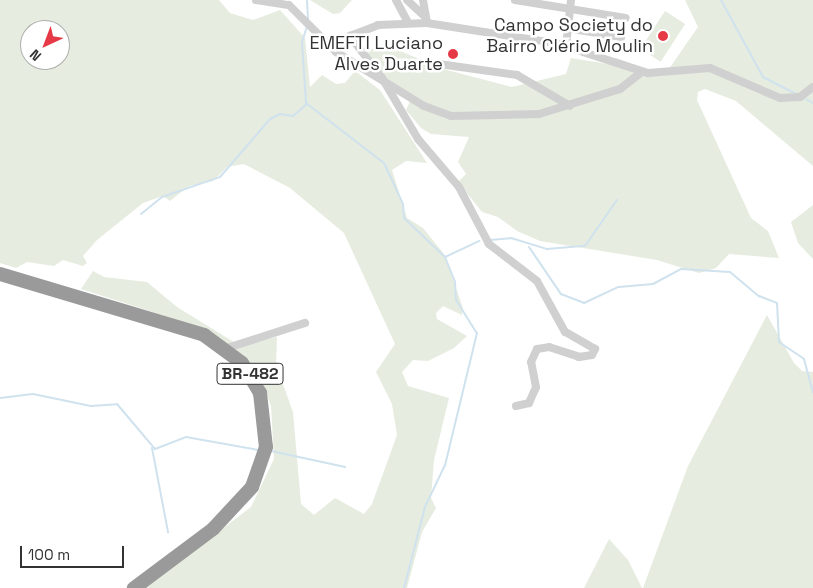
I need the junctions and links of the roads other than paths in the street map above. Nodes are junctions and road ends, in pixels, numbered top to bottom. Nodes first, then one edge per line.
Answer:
1 (256, 0) edge
2 (396, 0) edge
3 (407, 0) edge
4 (423, 0) edge
5 (515, 0) edge
6 (571, 0) edge
7 (570, 9) junction
8 (626, 18) dead end
9 (425, 19) junction
10 (408, 23) junction
11 (568, 28) junction
12 (621, 38) dead end
13 (566, 46) junction
14 (439, 64) dead end
15 (642, 72) junction
16 (382, 78) junction
17 (813, 87) edge
18 (570, 106) junction
19 (0, 274) edge
20 (306, 322) dead end
21 (227, 348) junction
22 (516, 406) dead end
23 (134, 588) edge

1 - 16 street
2 - 10 street
3 - 9 street
4 - 9 street
5 - 7 street
6 - 7 street
7 - 8 street
7 - 11 street
9 - 10 street
9 - 13 street
10 - 16 street
11 - 12 street
11 - 13 street
13 - 15 street
14 - 18 street
15 - 17 street
15 - 18 street
16 - 18 street
16 - 22 street
19 - 21 highway, BR-482
20 - 21 street
21 - 23 highway, BR-482

